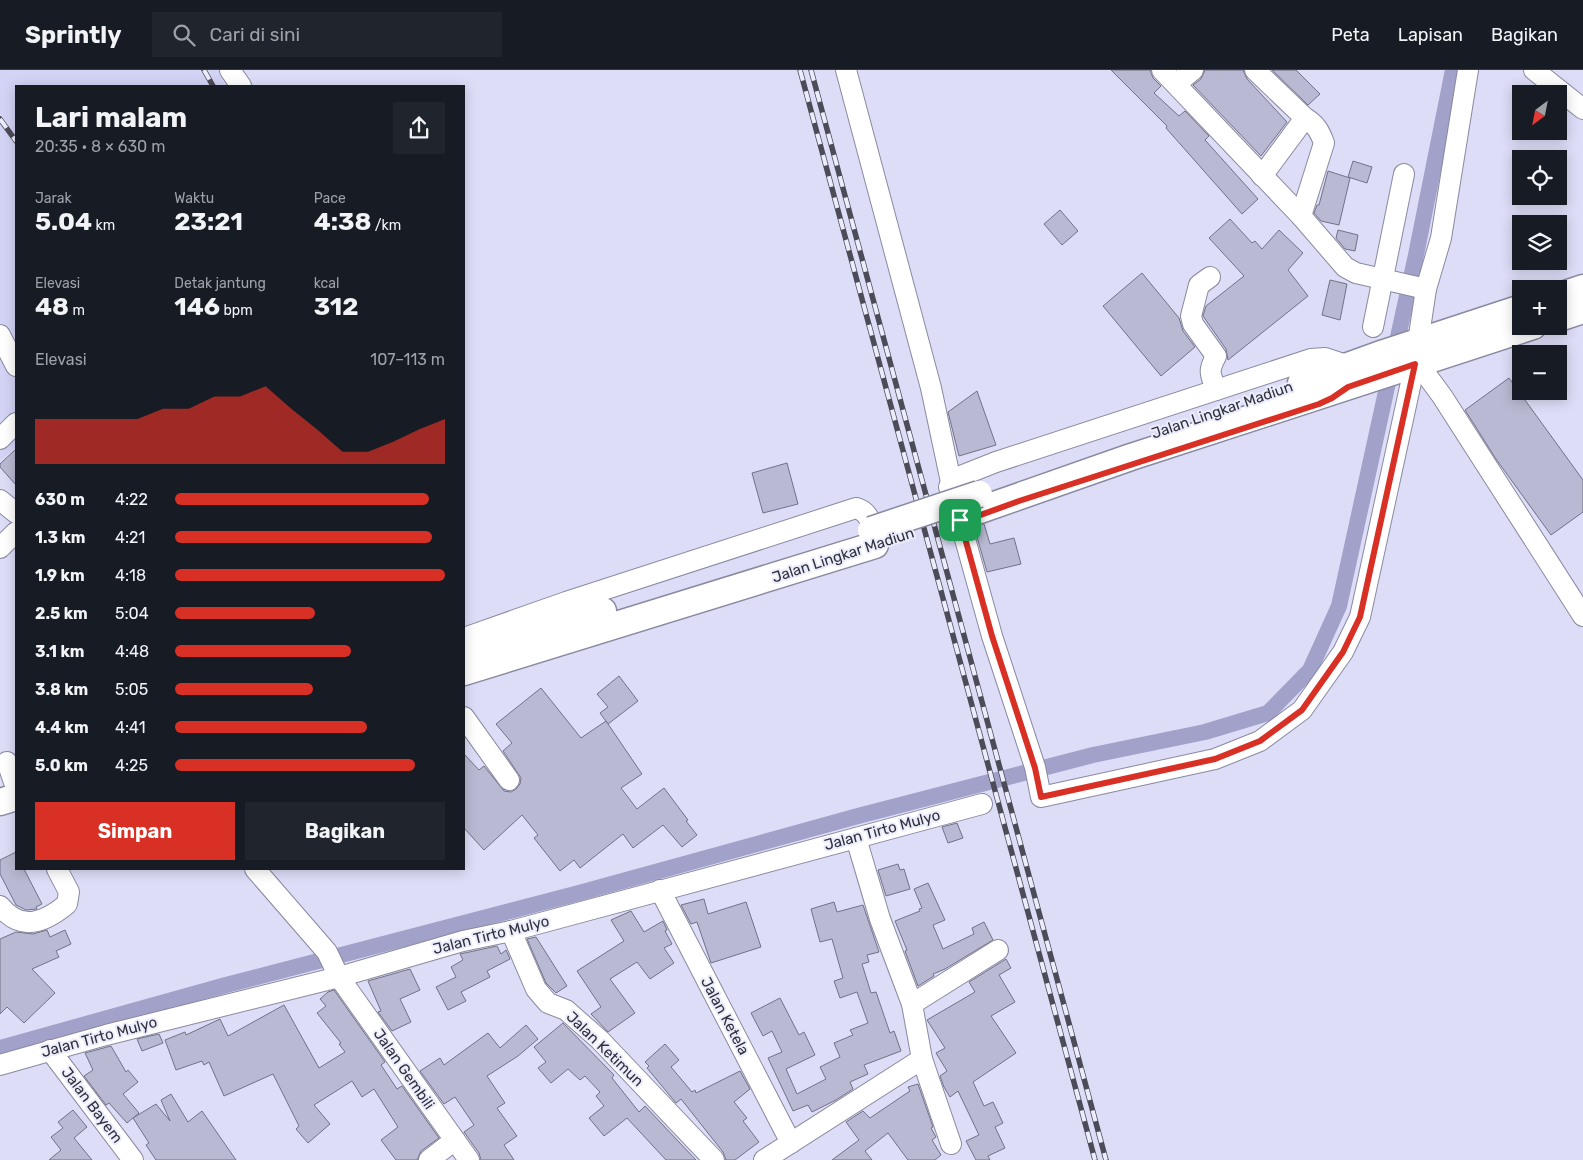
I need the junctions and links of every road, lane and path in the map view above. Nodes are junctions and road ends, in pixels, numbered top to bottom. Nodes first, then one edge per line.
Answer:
1 (230, 70) edge
2 (846, 70) edge
3 (1162, 70) edge
4 (1193, 70) edge
5 (1254, 70) edge
6 (1468, 70) edge
7 (1534, 70) edge
8 (1176, 84) junction
9 (240, 85) edge
10 (1583, 109) edge
11 (1305, 118) junction
12 (1404, 174) dead end
13 (1262, 176) junction
14 (1301, 216) junction
15 (1210, 277) dead end
16 (1407, 285) junction
17 (1583, 288) edge
18 (1567, 293) edge
19 (1583, 310) edge
20 (1512, 312) edge
21 (1567, 315) edge
22 (1373, 327) dead end
23 (1512, 331) edge
24 (0, 335) edge
25 (1413, 356) junction
26 (15, 364) edge
27 (1349, 376) junction
28 (1216, 390) junction
29 (15, 423) edge
30 (0, 439) edge
31 (951, 482) junction
32 (960, 520) junction
33 (15, 533) edge
34 (0, 548) edge
35 (1583, 616) edge
36 (465, 638) edge
37 (465, 669) edge
38 (465, 669) edge
39 (465, 718) edge
40 (7, 762) dead end
41 (509, 780) dead end
42 (15, 785) edge
43 (15, 797) edge
44 (0, 802) edge
45 (982, 804) dead end
46 (15, 816) edge
47 (0, 820) edge
48 (856, 838) junction
49 (58, 870) edge
50 (256, 870) edge
51 (660, 890) junction
52 (0, 906) edge
53 (511, 931) junction
54 (998, 950) dead end
55 (338, 975) junction
56 (912, 1004) junction
57 (50, 1050) junction
58 (922, 1059) junction
59 (0, 1065) edge
60 (456, 1140) junction
61 (791, 1143) junction
62 (951, 1144) dead end
63 (133, 1160) edge
64 (429, 1160) edge
65 (469, 1160) edge
66 (714, 1160) edge
67 (764, 1160) edge

1 - 9 street
2 - 31 street
3 - 8 street
4 - 8 street
5 - 11 street
6 - 16 street
7 - 10 street
8 - 13 street
11 - 13 street
11 - 14 street
12 - 16 street
13 - 14 street
14 - 16 street
15 - 28 street
16 - 22 street
16 - 25 street
17 - 18 main road
19 - 21 main road
20 - 25 main road, Jalan Lingkar Madiun
23 - 25 main road, Jalan Lingkar Madiun
24 - 26 street
25 - 27 main road, Jalan Lingkar Madiun
25 - 32 street
25 - 35 street
27 - 28 street
27 - 32 street
27 - 37 main road, Jalan Lingkar Madiun
28 - 31 street
29 - 30 street
31 - 32 street
33 - 34 street
36 - 38 street
39 - 41 street
40 - 42 street
43 - 44 main road
45 - 48 street, Jalan Tirto Mulyo
46 - 47 main road
48 - 51 street, Jalan Tirto Mulyo
48 - 56 street
49 - 52 street
50 - 55 street, Jalan Gembili
51 - 53 street, Jalan Tirto Mulyo
51 - 61 street, Jalan Ketela
53 - 55 street, Jalan Tirto Mulyo
53 - 66 street, Jalan Ketimun
54 - 56 street
55 - 57 street, Jalan Tirto Mulyo
55 - 60 street, Jalan Gembili
56 - 58 street
57 - 59 street, Jalan Tirto Mulyo
57 - 63 street, Jalan Bayem
58 - 61 street
58 - 62 street
60 - 64 street
60 - 65 street, Jalan Gembili
61 - 67 street

